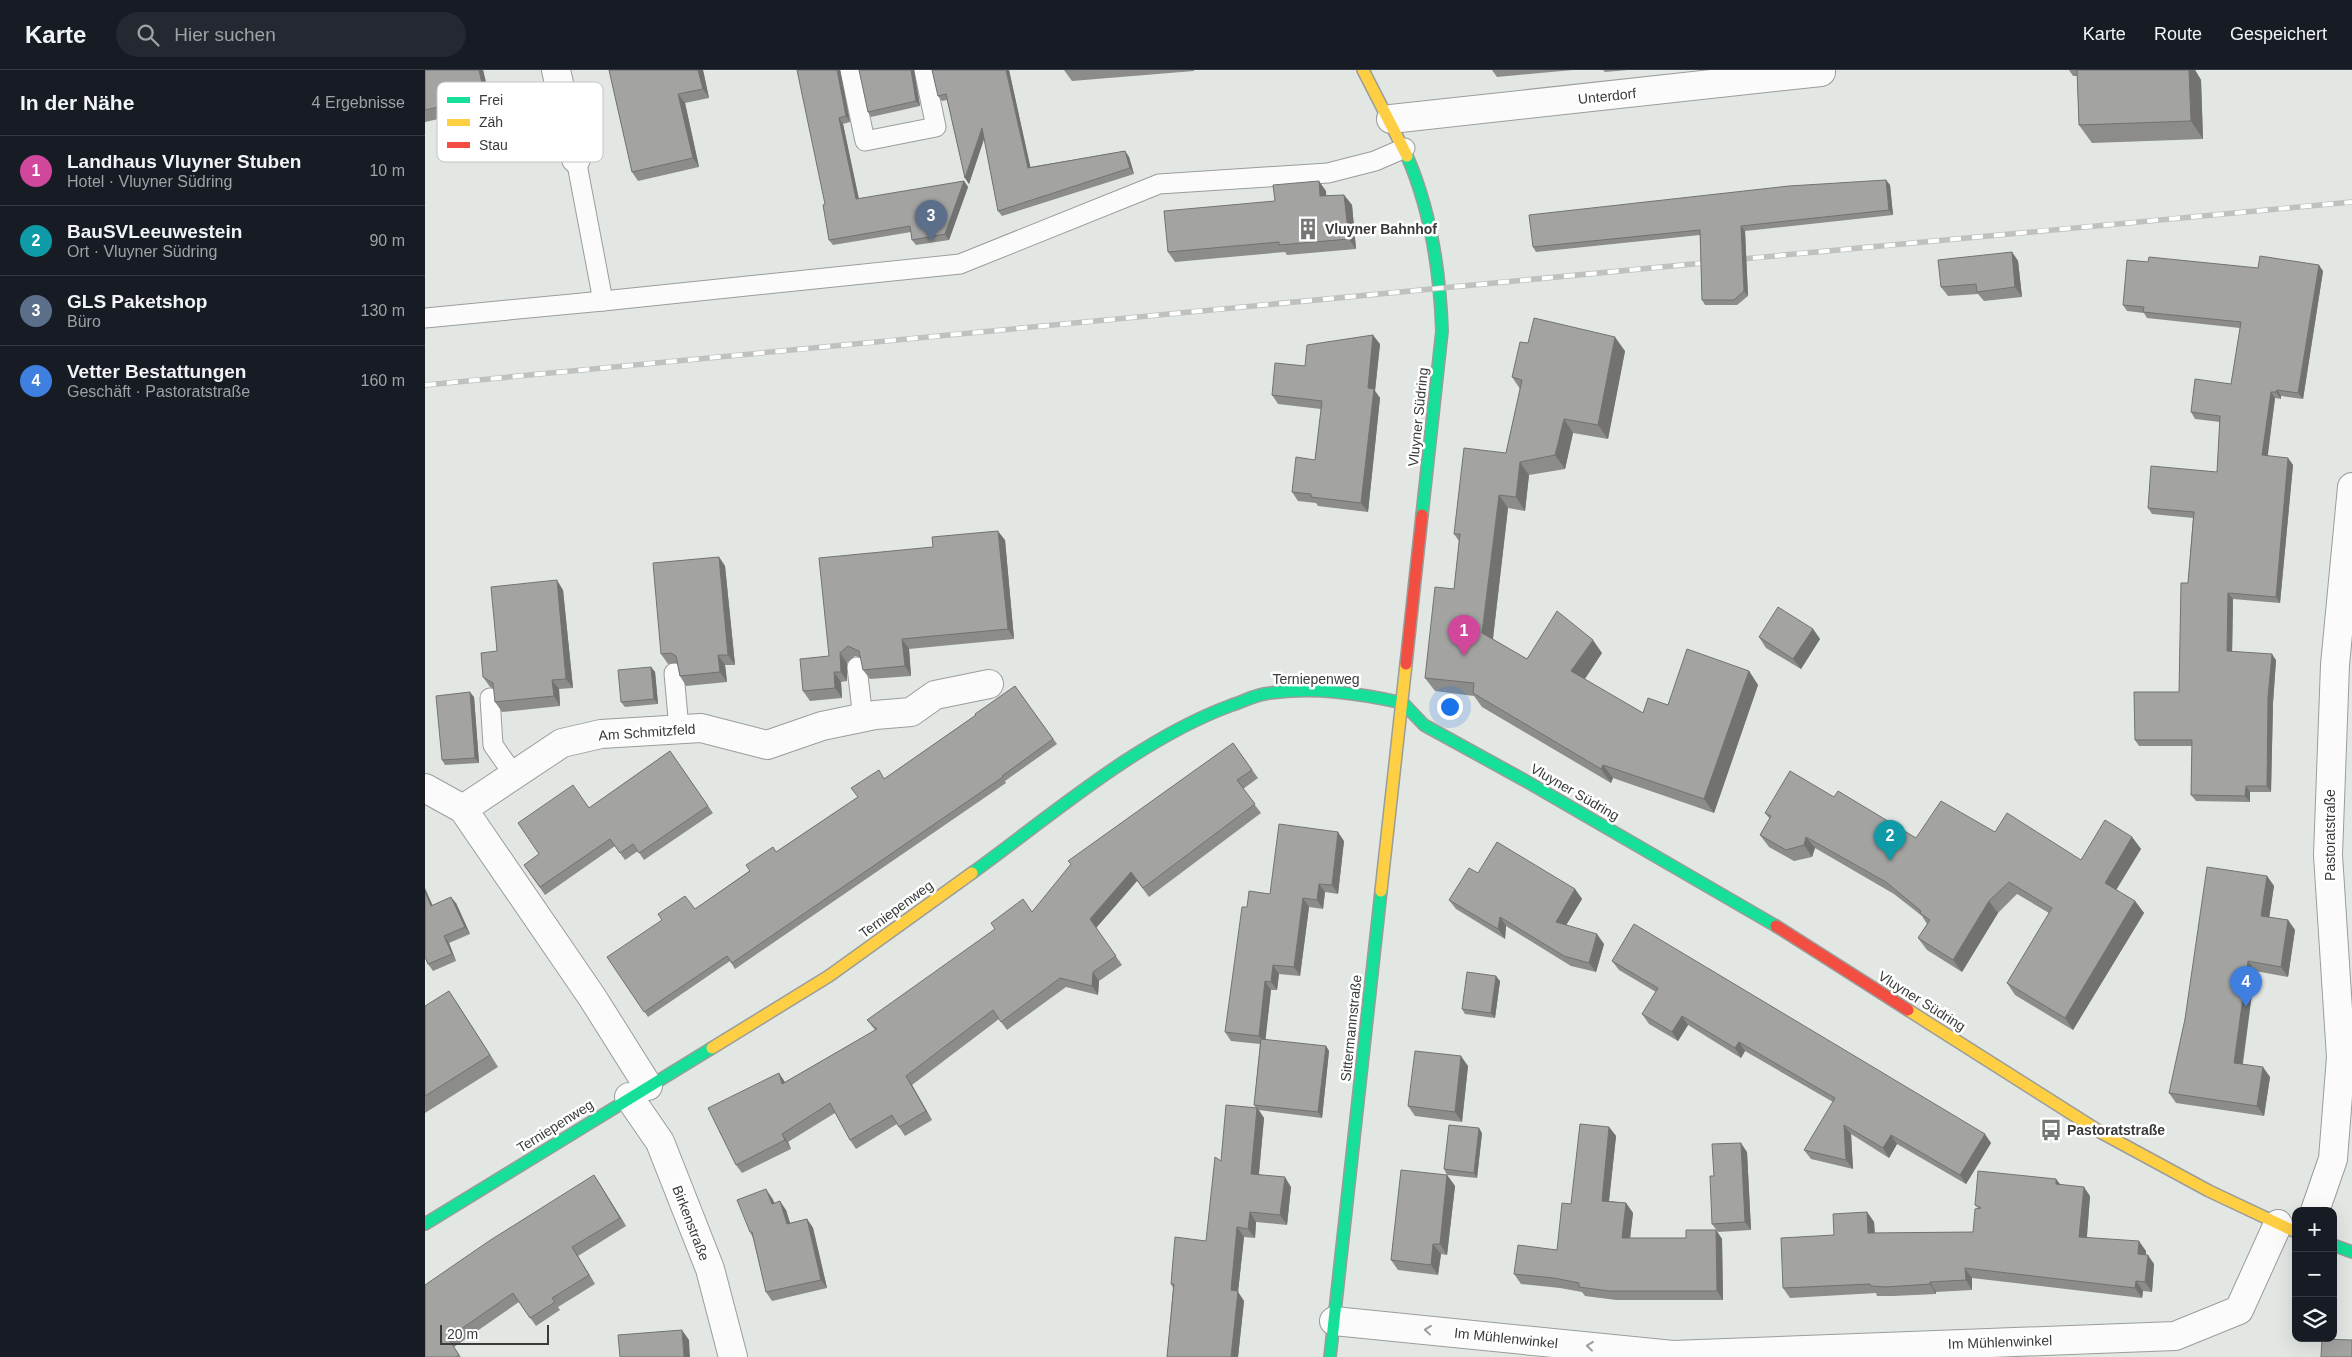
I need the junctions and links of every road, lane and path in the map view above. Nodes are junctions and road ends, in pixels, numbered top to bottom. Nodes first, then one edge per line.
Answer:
1 (850, 70) edge
2 (924, 70) edge
3 (1821, 70) edge
4 (1367, 71) edge
5 (1391, 120) junction
6 (1405, 148) junction
7 (577, 162) edge
8 (603, 301) junction
9 (425, 318) edge
10 (2352, 487) edge
11 (857, 667) edge
12 (674, 673) edge
13 (989, 684) dead end
14 (490, 698) edge
15 (1403, 703) junction
16 (863, 718) junction
17 (679, 729) junction
18 (514, 775) junction
19 (425, 788) edge
20 (463, 809) junction
21 (639, 1091) junction
22 (2316, 1207) edge
23 (425, 1224) edge
24 (2287, 1228) edge
25 (2337, 1246) edge
26 (2352, 1252) edge
27 (1334, 1321) junction
28 (1673, 1356) edge
29 (733, 1357) edge
30 (1330, 1357) edge

1 - 2 lane
3 - 5 street, Unterdorf
4 - 5 street, Vluyner Südring
5 - 6 street, Vluyner Südring
6 - 8 lane
6 - 15 street, Vluyner Südring
7 - 8 lane
8 - 9 lane
10 - 22 street, Pastoratstraße
11 - 16 lane
12 - 17 lane
13 - 16 street, Am Schmitzfeld
14 - 18 lane
15 - 21 street, Terniepenweg
15 - 24 street, Vluyner Südring
15 - 27 street, Sittermannstraße
16 - 17 street, Am Schmitzfeld
17 - 18 street, Am Schmitzfeld
18 - 20 street, Am Schmitzfeld
19 - 20 street
20 - 21 street
21 - 23 street, Terniepenweg
21 - 29 street, Birkenstraße
24 - 28 street, Im Mühlenwinkel
25 - 26 street
28 -> 27 street, Im Mühlenwinkel
27 - 30 street, Sittermannstraße

